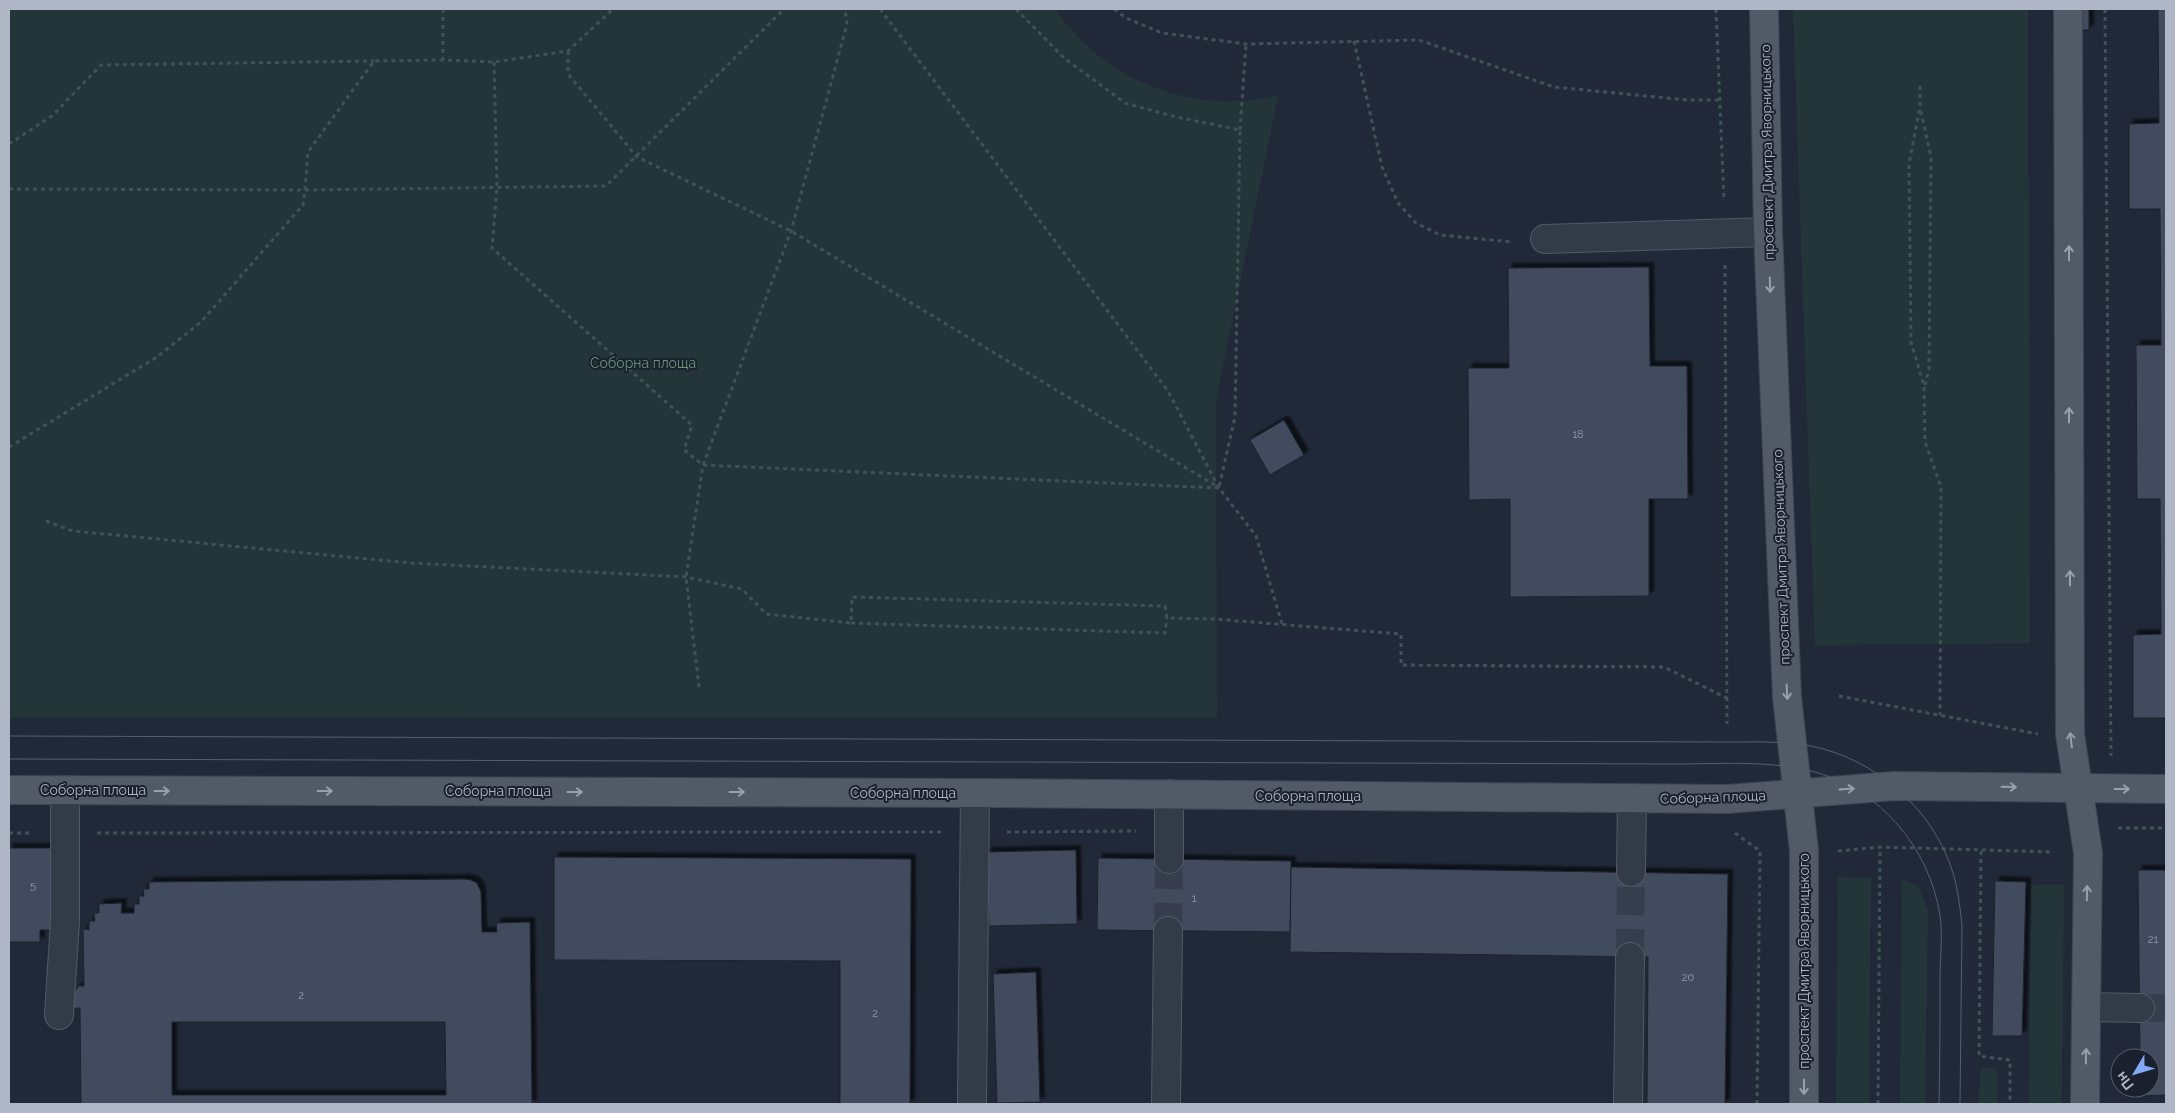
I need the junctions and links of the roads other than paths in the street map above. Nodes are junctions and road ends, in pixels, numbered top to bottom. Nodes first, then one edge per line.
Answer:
1 (1764, 9) edge
2 (2068, 9) edge
3 (1768, 232) junction
4 (1545, 239) road end
5 (2078, 788) junction
6 (2166, 789) edge
7 (9, 790) edge
8 (65, 790) junction
9 (975, 793) junction
10 (1798, 793) junction
11 (1169, 794) junction
12 (1632, 798) junction
13 (1169, 859) tunnel mouth
14 (1631, 872) tunnel mouth
15 (1168, 931) tunnel mouth
16 (1630, 957) tunnel mouth
17 (2086, 1007) junction
18 (2140, 1008) tunnel mouth
19 (59, 1015) dead end
20 (1628, 1103) dead end
21 (972, 1104) edge
22 (1166, 1104) edge
23 (1804, 1104) edge
24 (2085, 1104) edge

1 - 3 main road, проспект Дмитра Яворницького
5 -> 2 main road
3 - 4 lane
3 -> 10 main road, проспект Дмитра Яворницького
5 -> 6 main road, Соборна площа
10 -> 5 main road, Соборна площа
17 -> 5 main road
7 - 8 main road, Соборна площа
8 -> 9 main road, Соборна площа
8 - 19 lane
9 - 11 main road, Соборна площа
9 - 21 lane
10 - 12 main road, Соборна площа
10 -> 23 main road, проспект Дмитра Яворницького
11 - 12 main road, Соборна площа
11 - 13 lane
12 - 14 lane
15 - 22 lane
16 - 20 lane
17 - 18 lane
24 -> 17 main road

